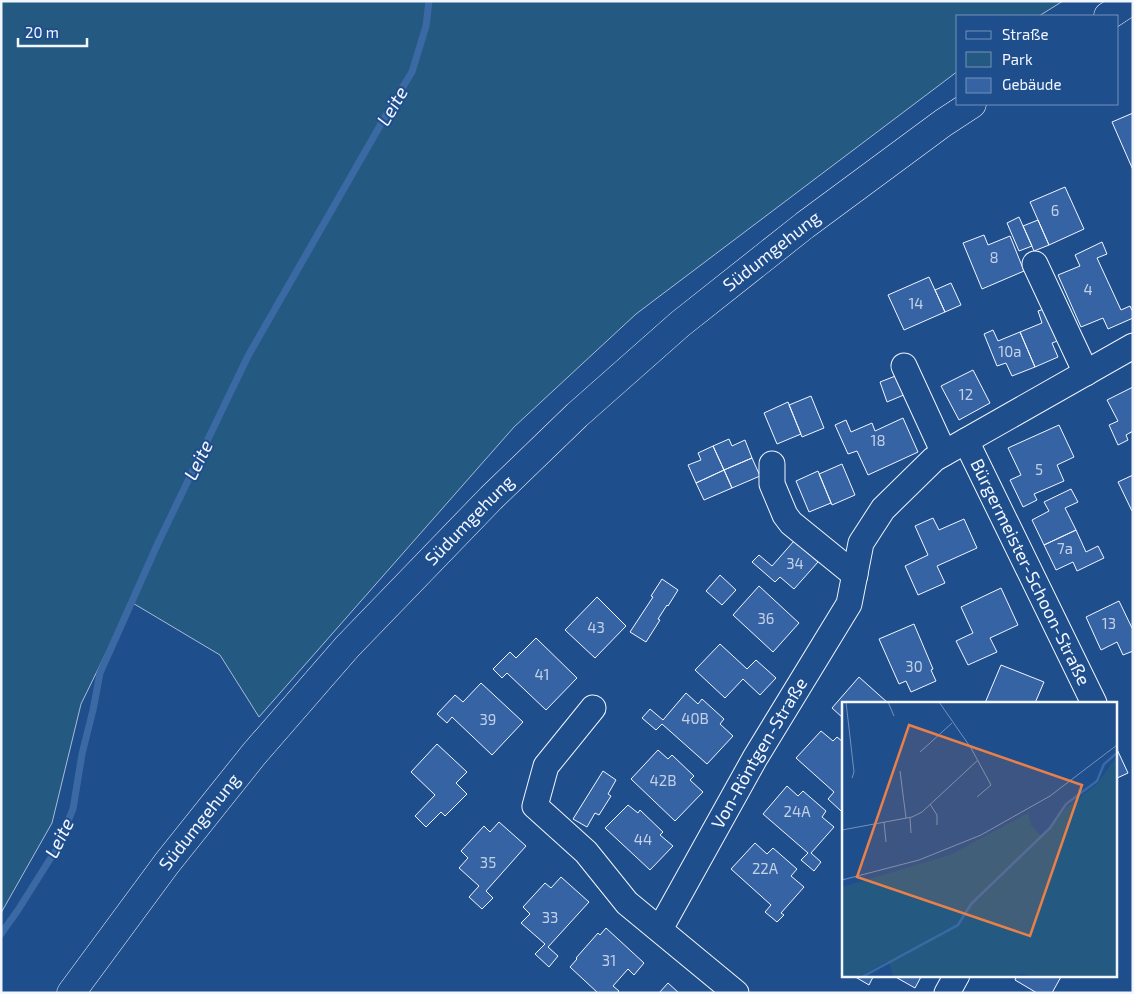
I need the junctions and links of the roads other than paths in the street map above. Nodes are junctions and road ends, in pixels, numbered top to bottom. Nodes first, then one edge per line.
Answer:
1 (1131, 1) edge
2 (1110, 15) edge
3 (970, 105) edge
4 (1035, 264) dead end
5 (1133, 346) edge
6 (904, 366) dead end
7 (1086, 373) junction
8 (966, 441) junction
9 (944, 453) junction
10 (772, 464) dead end
11 (861, 543) joint
12 (855, 575) junction
13 (1094, 702) edge
14 (593, 708) dead end
15 (660, 929) junction
16 (956, 976) edge
17 (71, 993) edge
18 (736, 993) edge
19 (947, 993) edge

1 - 2 main road
3 - 17 main road, Südumgehung
4 - 7 street
5 - 7 street, Bürgermeister-Schoon-Straße
6 - 9 street
7 - 8 street, Bürgermeister-Schoon-Straße
8 - 9 street, Bürgermeister-Schoon-Straße
8 - 13 street, Bürgermeister-Schoon-Straße
9 - 11 street, Bürgermeister-Schoon-Straße
10 - 12 street
11 - 12 street, Von-Röntgen-Straße
12 - 15 street, Von-Röntgen-Straße
14 - 15 street
15 - 18 street
16 - 19 street

